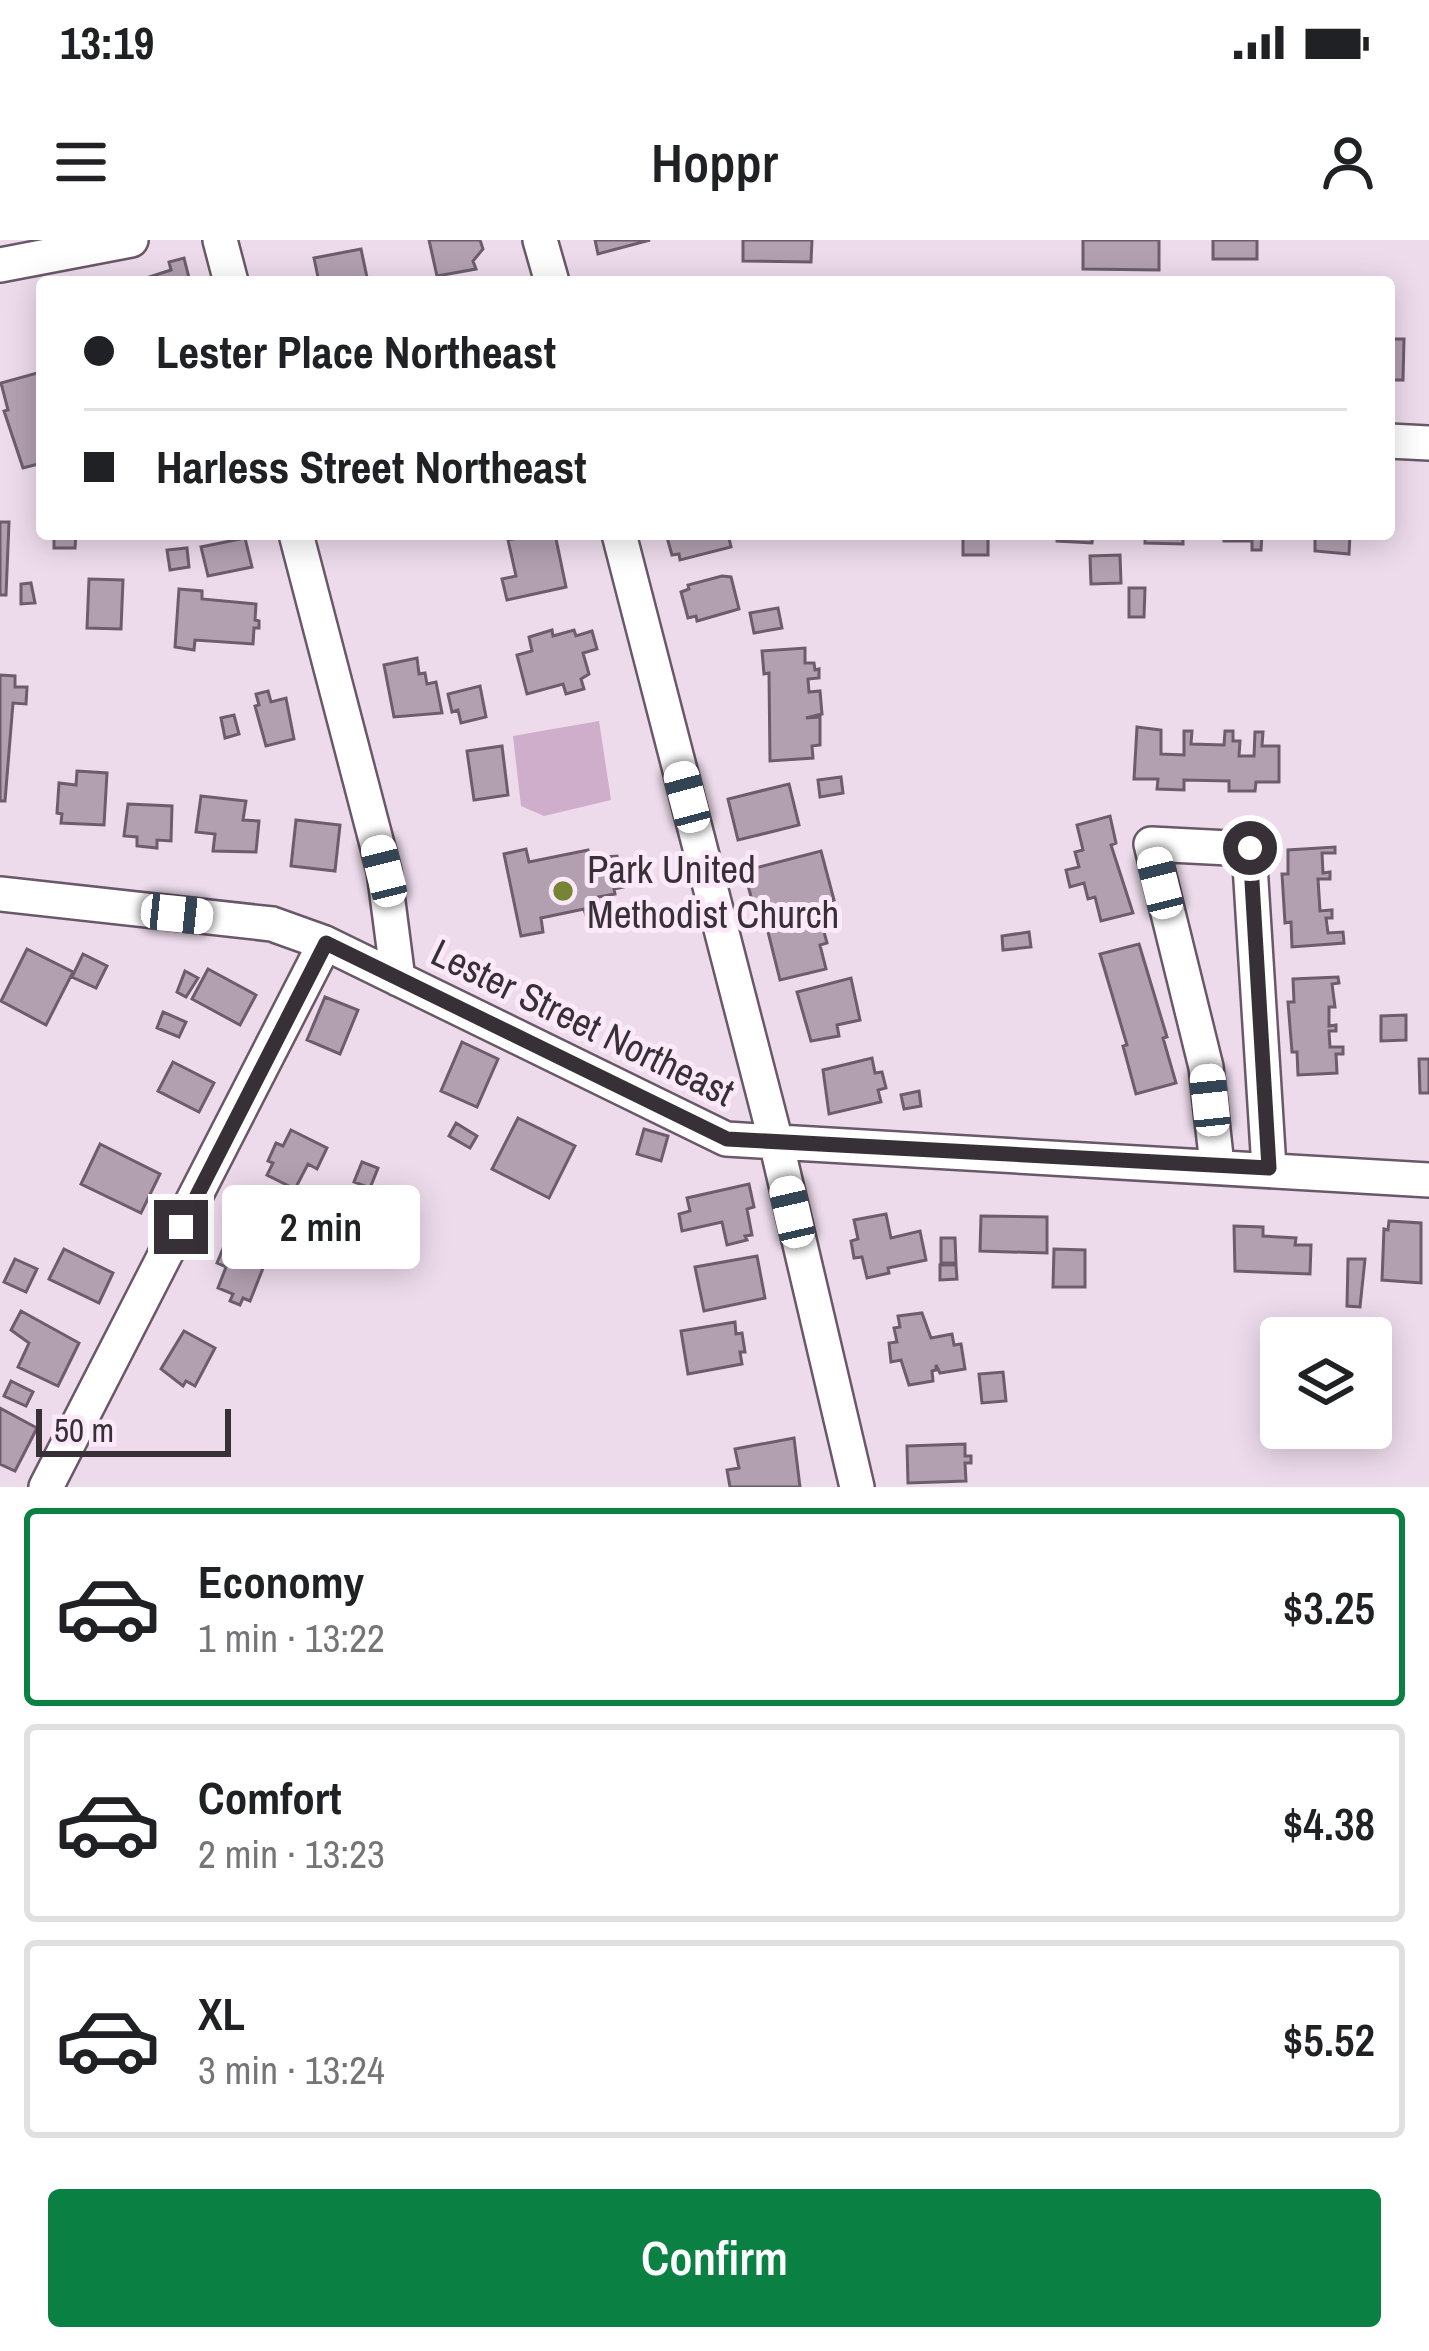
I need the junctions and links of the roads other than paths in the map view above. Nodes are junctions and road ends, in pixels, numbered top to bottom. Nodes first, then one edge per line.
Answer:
1 (131, 240) edge
2 (220, 240) edge
3 (540, 240) edge
4 (0, 265) edge
5 (229, 276) edge
6 (550, 276) edge
7 (1395, 442) edge
8 (1429, 442) edge
9 (298, 540) edge
10 (621, 540) edge
11 (0, 894) edge
12 (326, 943) junction
13 (398, 979) junction
14 (776, 1142) junction
15 (1217, 1165) junction
16 (1269, 1168) junction
17 (1429, 1180) edge
18 (46, 1487) edge
19 (857, 1487) edge

1 - 4 street
2 - 5 street
3 - 6 street
7 - 8 street
9 - 13 street
10 - 14 street
11 - 12 street, Lester Street Northeast
12 - 13 street, Lester Street Northeast
12 - 18 street
13 - 14 street, Lester Street Northeast
14 - 15 street, Lester Street Northeast
14 - 19 street
15 - 16 street, Lester Street Northeast
15 - 16 street
16 - 17 street, Lester Street Northeast

